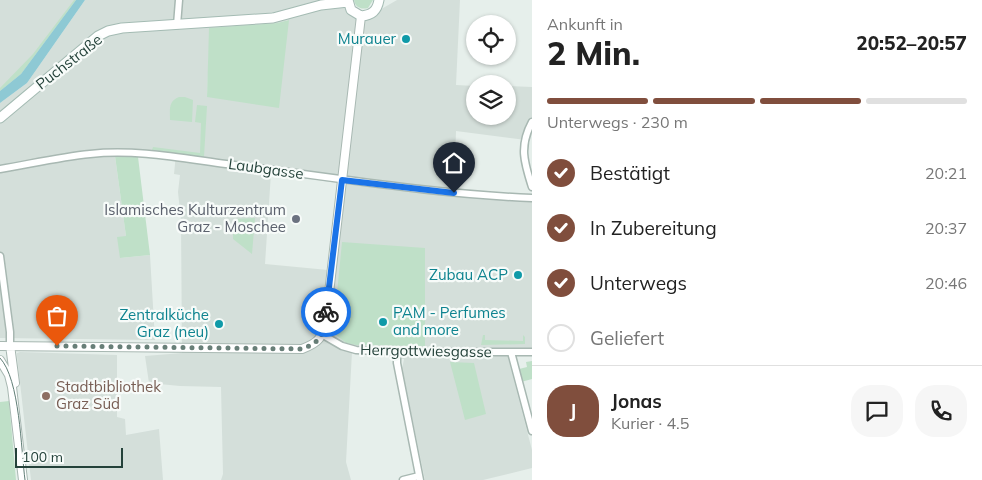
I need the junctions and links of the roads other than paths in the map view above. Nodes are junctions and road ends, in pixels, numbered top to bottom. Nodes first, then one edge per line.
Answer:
1 (179, 0) edge
2 (378, 0) edge
3 (348, 1) edge
4 (361, 16) junction
5 (177, 25) junction
6 (0, 118) edge
7 (532, 122) edge
8 (0, 169) edge
9 (342, 180) junction
10 (532, 187) edge
11 (532, 198) edge
12 (0, 256) edge
13 (322, 335) junction
14 (0, 346) edge
15 (10, 346) junction
16 (0, 350) edge
17 (397, 352) junction
18 (511, 352) junction
19 (532, 352) edge
20 (0, 360) edge
21 (15, 402) junction
22 (532, 430) edge
23 (420, 478) edge
24 (23, 480) edge
25 (403, 480) edge

1 - 5 street
2 - 4 main road
3 - 4 main road, Puchstraße
3 - 5 main road, Puchstraße
4 - 9 street
5 - 6 main road, Puchstraße
7 - 10 street
8 - 9 street, Laubgasse
9 - 11 street, Laubgasse
9 - 13 street
12 - 15 street
13 - 15 street
13 - 17 street, Herrgottwiesgasse
14 - 15 street
15 - 16 street
15 - 21 street
17 - 18 street, Herrgottwiesgasse
17 - 23 street
18 - 19 street, Herrgottwiesgasse
18 - 22 street
20 - 21 street
21 - 24 street
23 - 25 street

